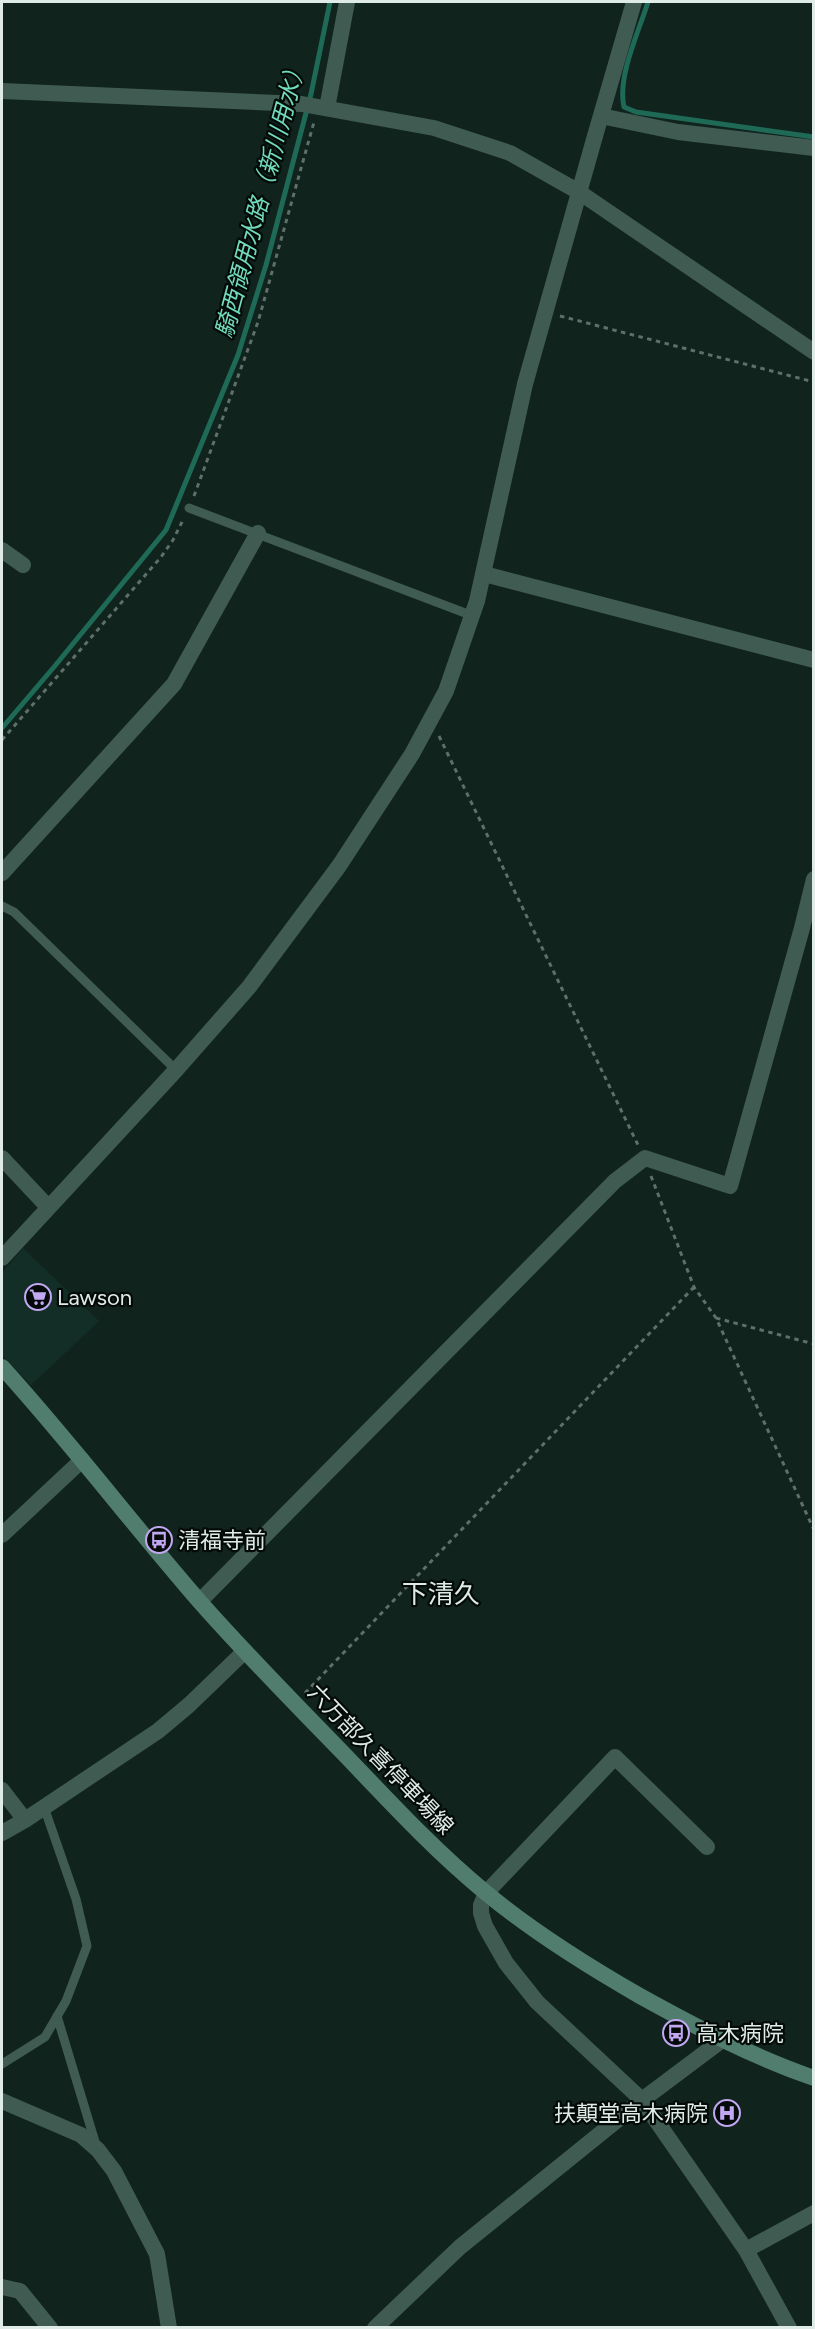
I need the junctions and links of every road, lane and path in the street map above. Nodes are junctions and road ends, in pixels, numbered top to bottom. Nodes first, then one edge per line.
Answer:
1 (346, 2) edge
2 (634, 2) edge
3 (2, 91) edge
4 (315, 108) junction
5 (601, 116) junction
6 (813, 148) edge
7 (579, 192) junction
8 (544, 312) junction
9 (813, 352) edge
10 (813, 382) edge
11 (189, 508) junction
12 (258, 533) junction
13 (2, 550) edge
14 (23, 565) dead end
15 (484, 574) junction
16 (473, 616) junction
17 (813, 660) edge
18 (430, 722) junction
19 (2, 740) edge
20 (2, 873) edge
21 (813, 879) edge
22 (2, 906) edge
23 (808, 929) edge
24 (176, 1070) junction
25 (2, 1158) edge
26 (645, 1158) junction
27 (48, 1207) junction
28 (2, 1258) edge
29 (694, 1287) junction
30 (716, 1318) junction
31 (813, 1344) edge
32 (2, 1367) edge
33 (82, 1460) junction
34 (813, 1530) edge
35 (2, 1535) edge
36 (200, 1601) junction
37 (245, 1651) junction
38 (295, 1704) junction
39 (2, 1790) edge
40 (44, 1807) junction
41 (24, 1820) junction
42 (2, 1833) edge
43 (707, 1847) dead end
44 (486, 1893) junction
45 (57, 2016) junction
46 (722, 2040) junction
47 (2, 2064) edge
48 (813, 2078) edge
49 (642, 2100) junction
50 (2, 2102) edge
51 (98, 2150) junction
52 (813, 2213) edge
53 (746, 2250) junction
54 (2, 2287) edge
55 (50, 2328) edge
56 (169, 2328) edge
57 (375, 2328) edge
58 (789, 2328) edge

1 - 4 street
2 - 5 street
3 - 4 street
4 - 7 street
4 - 11 path
5 - 6 street
5 - 7 street
7 - 8 street
7 - 9 street
8 - 10 path
8 - 15 street
11 - 12 lane
11 - 19 path
12 - 16 lane
12 - 20 street
13 - 14 street
15 - 16 street
15 - 17 street
16 - 18 street
18 - 24 street
18 - 26 path
21 - 23 street
22 - 24 lane
23 - 26 street
24 - 27 street
25 - 27 street
26 - 29 path
26 - 36 street
27 - 28 street
29 - 30 path
29 - 38 path
30 - 31 path
30 - 34 path
32 - 33 main road, 六万部久喜停車場線
33 - 35 street
33 - 36 main road, 六万部久喜停車場線
36 - 37 main road, 六万部久喜停車場線
37 - 38 main road, 六万部久喜停車場線
37 - 40 street
38 - 44 main road, 六万部久喜停車場線
39 - 41 street
40 - 41 street
40 - 45 lane
41 - 42 street
43 - 44 street
44 - 46 main road, 六万部久喜停車場線
44 - 49 street
45 - 47 lane
45 - 51 lane
46 - 48 main road, 六万部久喜停車場線
46 - 49 street
49 - 53 street
49 - 57 street
50 - 51 street
51 - 56 street
52 - 53 street
53 - 58 street
54 - 55 street

